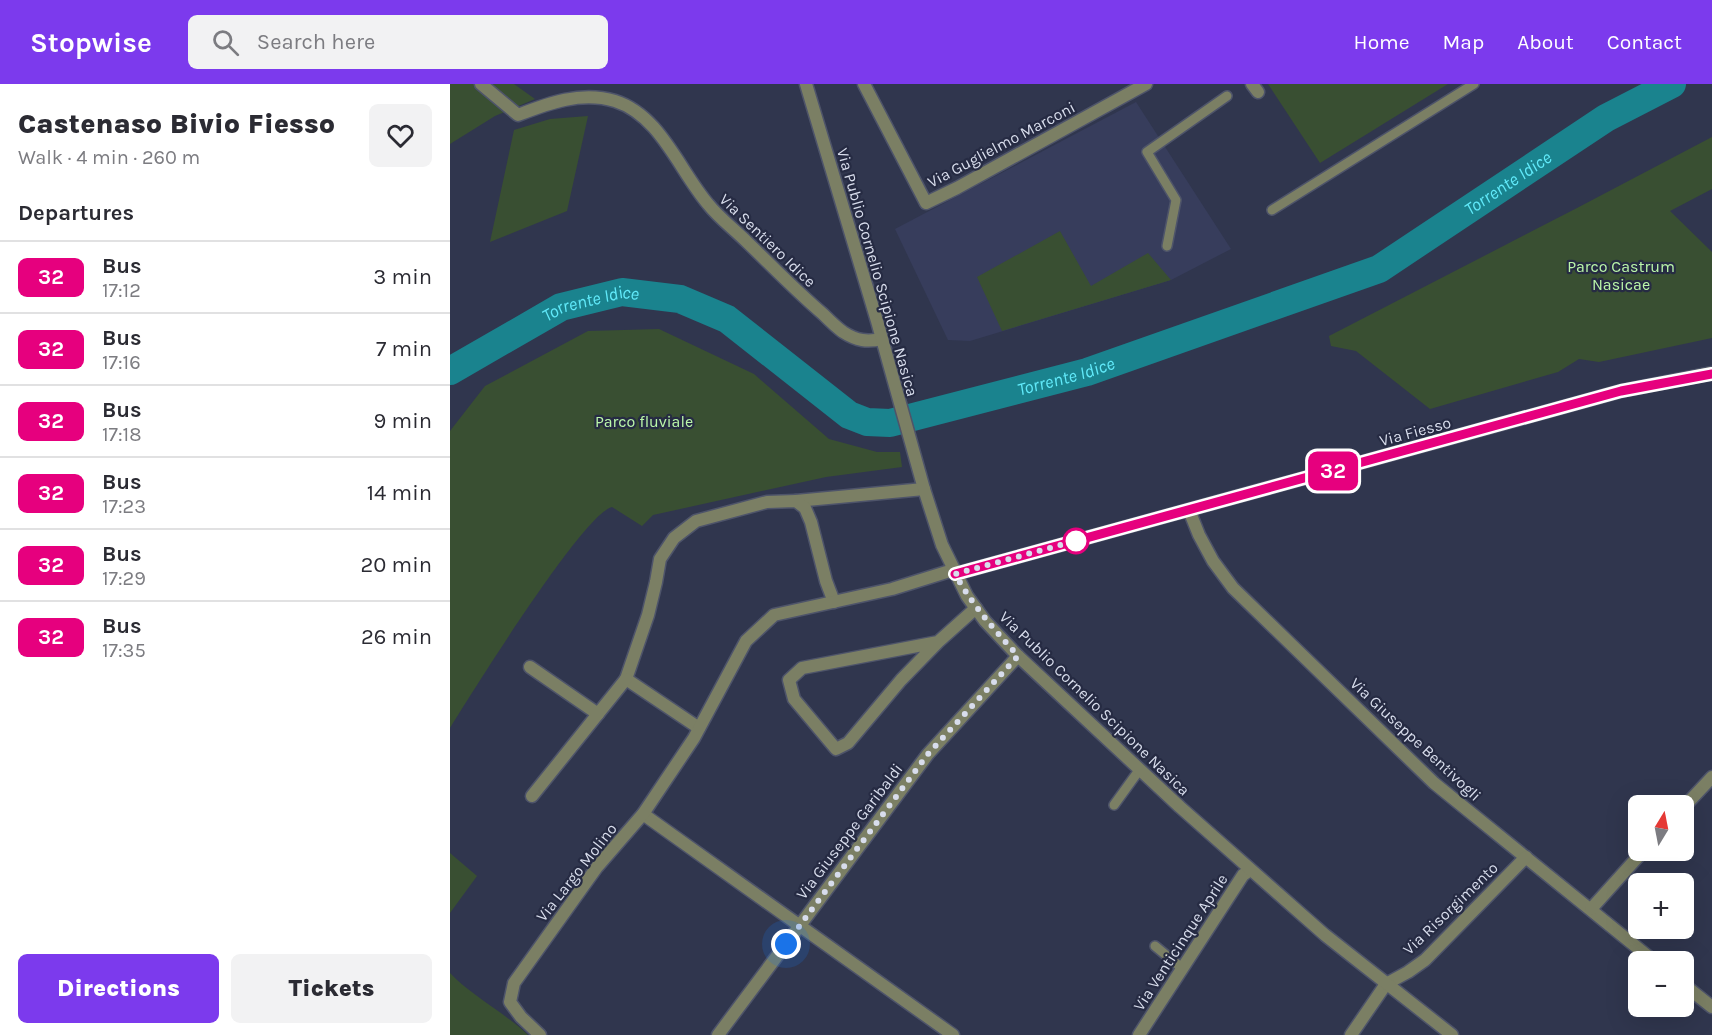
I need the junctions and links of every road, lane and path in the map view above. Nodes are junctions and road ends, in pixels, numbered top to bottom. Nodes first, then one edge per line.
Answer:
1 (481, 84) edge
2 (806, 84) edge
3 (864, 84) edge
4 (1146, 84) edge
5 (1474, 84) edge
6 (1227, 96) dead end
7 (1272, 210) dead end
8 (1167, 246) dead end
9 (882, 339) junction
10 (1712, 374) edge
11 (923, 486) junction
12 (796, 501) junction
13 (1190, 510) junction
14 (954, 572) junction
15 (834, 602) junction
16 (976, 608) junction
17 (938, 642) junction
18 (1018, 656) junction
19 (530, 667) dead end
20 (626, 679) junction
21 (598, 714) junction
22 (699, 728) junction
23 (1140, 769) junction
24 (1712, 777) edge
25 (532, 796) dead end
26 (1694, 796) edge
27 (1114, 806) dead end
28 (643, 814) junction
29 (1526, 857) junction
30 (1634, 861) edge
31 (1250, 870) junction
32 (1591, 909) junction
33 (799, 925) junction
34 (1155, 946) dead end
35 (1642, 951) edge
36 (1183, 969) junction
37 (1386, 984) junction
38 (1694, 993) edge
39 (1712, 1007) edge
40 (540, 1035) edge
41 (718, 1035) edge
42 (953, 1035) edge
43 (1138, 1035) edge
44 (1351, 1035) edge
45 (1452, 1035) edge

1 - 9 street, Via Sentiero Idice
2 - 9 street, Via Publio Cornelio Scipione Nasica
3 - 4 street, Via Guglielmo Marconi
5 - 7 lane
6 - 8 lane
9 - 11 street, Via Publio Cornelio Scipione Nasica
10 - 13 street, Via Fiesso
11 - 12 street
11 - 14 street, Via Publio Cornelio Scipione Nasica
12 - 15 street
12 - 20 street
13 - 14 street, Via Fiesso
13 - 29 street, Via Giuseppe Bentivogli
14 - 15 street, Via Largo Molino
14 - 16 street, Via Publio Cornelio Scipione Nasica
15 - 22 street, Via Largo Molino
16 - 17 street
16 - 18 street, Via Publio Cornelio Scipione Nasica
17 - 17 street
18 - 23 street, Via Publio Cornelio Scipione Nasica
18 - 33 street, Via Giuseppe Garibaldi
19 - 21 street
20 - 21 street
20 - 22 street
21 - 25 street
22 - 28 street, Via Largo Molino
23 - 27 lane
23 - 31 street, Via Publio Cornelio Scipione Nasica
24 - 26 street
28 - 33 street
28 - 40 street, Via Largo Molino
29 - 32 street, Via Giuseppe Bentivogli
29 - 37 street, Via Risorgimento
30 - 32 street
31 - 36 street, Via Venticinque Aprile
31 - 37 street, Via Publio Cornelio Scipione Nasica
32 - 35 street, Via Giuseppe Bentivogli
33 - 41 street, Via Giuseppe Garibaldi
33 - 42 street
34 - 36 lane
36 - 43 street, Via Venticinque Aprile
37 - 44 street, Via Risorgimento
37 - 45 street, Via Publio Cornelio Scipione Nasica
38 - 39 street

